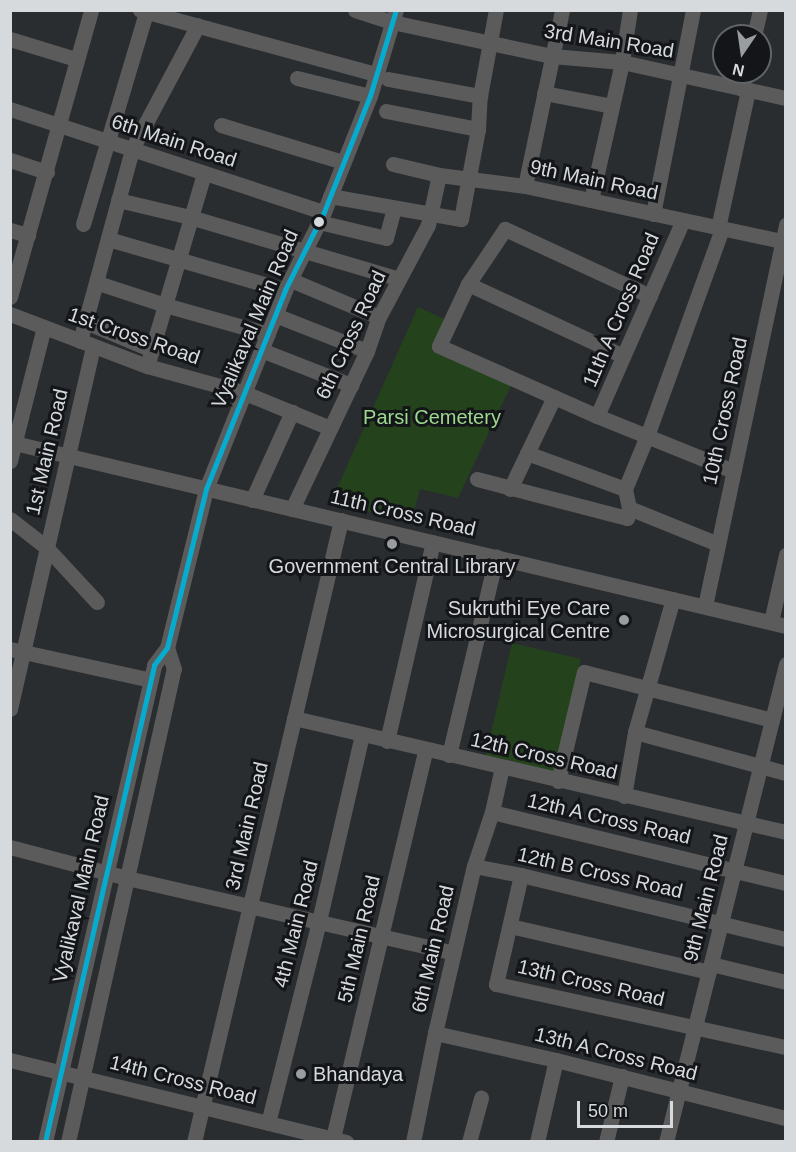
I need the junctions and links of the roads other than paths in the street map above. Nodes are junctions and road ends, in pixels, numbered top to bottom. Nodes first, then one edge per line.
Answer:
1 (91, 10) edge
2 (355, 10) edge
3 (496, 10) edge
4 (562, 10) edge
5 (630, 10) edge
6 (693, 10) edge
7 (143, 11) edge
8 (394, 16) edge
9 (198, 25) junction
10 (10, 39) edge
11 (490, 41) junction
12 (552, 56) junction
13 (76, 59) junction
14 (622, 62) junction
15 (679, 73) junction
16 (382, 77) junction
17 (297, 78) dead end
18 (745, 84) edge
19 (745, 89) junction
20 (544, 93) junction
21 (370, 96) junction
22 (480, 96) junction
23 (786, 98) edge
24 (612, 106) junction
25 (10, 109) edge
26 (386, 111) dead end
27 (59, 123) junction
28 (221, 125) dead end
29 (478, 129) junction
30 (106, 141) junction
31 (132, 149) junction
32 (10, 160) edge
33 (343, 162) junction
34 (393, 165) dead end
35 (46, 172) junction
36 (204, 173) junction
37 (439, 175) junction
38 (469, 180) junction
39 (525, 186) junction
40 (330, 196) junction
41 (118, 200) junction
42 (591, 200) junction
43 (394, 208) junction
44 (653, 214) junction
45 (430, 215) junction
46 (190, 217) junction
47 (322, 217) junction
48 (683, 220) junction
49 (83, 224) dead end
50 (786, 225) edge
51 (720, 228) junction
52 (10, 230) edge
53 (28, 235) junction
54 (108, 239) junction
55 (784, 242) edge
56 (304, 251) junction
57 (180, 259) junction
58 (399, 279) junction
59 (98, 283) junction
60 (468, 284) junction
61 (288, 285) junction
62 (650, 296) junction
63 (10, 297) edge
64 (165, 305) junction
65 (10, 314) edge
66 (275, 315) junction
67 (378, 317) junction
68 (86, 322) junction
69 (44, 327) junction
70 (268, 334) junction
71 (87, 343) junction
72 (152, 350) junction
73 (261, 350) junction
74 (367, 351) junction
75 (623, 356) junction
76 (147, 366) junction
77 (351, 386) junction
78 (245, 393) junction
79 (554, 397) junction
80 (291, 412) junction
81 (597, 416) junction
82 (330, 428) junction
83 (647, 436) junction
84 (13, 442) edge
85 (527, 453) junction
86 (66, 456) junction
87 (10, 461) edge
88 (733, 471) junction
89 (477, 479) dead end
90 (206, 489) junction
91 (510, 489) junction
92 (625, 489) junction
93 (252, 500) junction
94 (629, 508) junction
95 (292, 509) junction
96 (10, 519) edge
97 (341, 520) junction
98 (434, 542) junction
99 (718, 544) junction
100 (46, 547) junction
101 (786, 555) edge
102 (496, 557) junction
103 (673, 599) junction
104 (97, 602) dead end
105 (705, 606) junction
106 (778, 624) edge
107 (167, 648) junction
108 (17, 650) edge
109 (786, 664) edge
110 (151, 680) junction
111 (648, 687) junction
112 (11, 703) edge
113 (777, 717) edge
114 (294, 718) junction
115 (635, 732) junction
116 (362, 735) junction
117 (387, 741) junction
118 (426, 749) junction
119 (449, 754) junction
120 (760, 766) junction
121 (502, 767) junction
122 (786, 772) edge
123 (558, 781) junction
124 (624, 796) junction
125 (492, 812) junction
126 (746, 823) junction
127 (786, 832) edge
128 (10, 847) edge
129 (474, 866) junction
130 (734, 870) junction
131 (106, 872) junction
132 (521, 875) junction
133 (127, 878) junction
134 (786, 883) edge
135 (250, 905) junction
136 (319, 921) junction
137 (721, 923) junction
138 (510, 926) junction
139 (381, 936) junction
140 (786, 939) edge
141 (454, 953) junction
142 (710, 968) junction
143 (786, 982) edge
144 (694, 1028) junction
145 (435, 1033) junction
146 (786, 1047) edge
147 (10, 1060) edge
148 (556, 1060) junction
149 (61, 1072) junction
150 (622, 1076) junction
151 (83, 1077) junction
152 (679, 1091) junction
153 (481, 1098) dead end
154 (202, 1107) junction
155 (786, 1118) edge
156 (268, 1123) junction
157 (339, 1140) edge
158 (45, 1142) edge
159 (68, 1142) edge
160 (194, 1142) edge
161 (413, 1142) edge
162 (469, 1142) edge
163 (537, 1142) edge
164 (606, 1142) edge
165 (666, 1142) edge

1 - 13 street
2 - 8 street, 3rd Main Road
3 - 11 street
4 - 12 street
5 - 14 street
6 - 15 street
7 - 9 street
7 - 30 street
8 - 11 street, 3rd Main Road
8 - 16 street, Vyalikaval Main Road
9 - 16 street
9 - 31 street, 1st Main Road
10 - 13 street
11 - 12 street, 3rd Main Road
11 - 22 street
12 - 14 street, 3rd Main Road
12 - 20 street
13 - 27 street
14 - 15 street, 3rd Main Road
14 - 24 street
15 - 19 street, 3rd Main Road
15 - 44 street
16 - 21 street, Vyalikaval Main Road
16 - 22 street
17 - 21 street
18 - 19 street
19 - 23 street, 3rd Main Road
19 - 51 street
20 - 24 street
20 - 39 street
21 - 33 street, Vyalikaval Main Road
22 - 29 street
24 - 42 street
25 - 27 street, 6th Main Road
26 - 29 street
27 - 30 street, 6th Main Road
27 - 35 street
28 - 33 street
29 - 38 street
30 - 31 street, 6th Main Road
30 - 49 street
31 - 36 street, 6th Main Road
31 - 41 street, 1st Main Road
32 - 35 street
33 - 40 street, Vyalikaval Main Road
34 - 37 street, 9th Main Road
35 - 53 street
36 - 46 street
36 - 47 street, 6th Main Road
37 - 38 street, 9th Main Road
37 - 45 street, 6th Cross Road
38 - 39 street, 9th Main Road
38 - 45 street
39 - 42 street, 9th Main Road
40 - 43 street
40 - 47 street, Vyalikaval Main Road
41 - 46 street
41 - 54 street, 1st Main Road
42 - 44 street, 9th Main Road
43 - 45 street
43 - 47 street, 6th Main Road
44 - 48 street, 9th Main Road
45 - 58 street, 6th Cross Road
46 - 56 street
46 - 57 street
47 - 56 street, Vyalikaval Main Road
48 - 51 street, 9th Main Road
48 - 62 street, 11th A Cross Road
50 - 55 street, 10th Cross Road
51 - 55 street, 9th Main Road
51 - 83 street
52 - 53 street
53 - 63 street
54 - 57 street
54 - 59 street, 1st Main Road
55 - 88 street, 10th Cross Road
56 - 58 street
56 - 61 street, Vyalikaval Main Road
57 - 61 street
57 - 64 street
58 - 67 street, 6th Cross Road
59 - 64 street
59 - 68 street, 1st Main Road
60 - 62 street
60 - 75 street
60 - 79 street
61 - 66 street, Vyalikaval Main Road
61 - 67 street
62 - 75 street, 11th A Cross Road
64 - 70 street
64 - 72 street
65 - 69 street, 1st Cross Road
66 - 70 street, Vyalikaval Main Road
66 - 74 street
67 - 74 street, 6th Cross Road
68 - 71 street, 1st Main Road
68 - 72 street
69 - 71 street, 1st Cross Road
69 - 84 street
70 - 73 street, Vyalikaval Main Road
71 - 76 street, 1st Cross Road
71 - 86 street, 1st Main Road
72 - 76 street
73 - 77 street
73 - 78 street, Vyalikaval Main Road
74 - 77 street, 6th Cross Road
75 - 81 street, 11th A Cross Road
76 - 78 street, 1st Cross Road
77 - 82 street, 6th Cross Road
78 - 80 street, 1st Cross Road
78 - 90 street, Vyalikaval Main Road
79 - 81 street
79 - 85 street
80 - 82 street, 1st Cross Road
80 - 93 street
81 - 83 street
82 - 95 street, 6th Cross Road
83 - 88 street
83 - 92 street
84 - 86 street, 11th Cross Road
84 - 87 street
85 - 91 street
85 - 92 street
86 - 90 street, 11th Cross Road
86 - 100 street, 1st Main Road
88 - 99 street, 10th Cross Road
89 - 91 street
90 - 93 street, 11th Cross Road
90 - 107 street, Vyalikaval Main Road
91 - 94 street
92 - 94 street
93 - 95 street, 11th Cross Road
94 - 99 street
95 - 97 street, 11th Cross Road
96 - 100 street
97 - 98 street, 11th Cross Road
97 - 114 street, 3rd Main Road
98 - 102 street, 11th Cross Road
98 - 117 street
99 - 105 street, 10th Cross Road
100 - 104 street
100 - 108 street, 1st Main Road
101 - 106 street
102 - 103 street, 11th Cross Road
102 - 119 street
103 - 105 street, 11th Cross Road
103 - 111 street
105 - 106 street, 11th Cross Road
107 - 110 street, Vyalikaval Main Road
107 - 133 street, Vyalikaval Main Road
108 - 110 street
108 - 112 street, 1st Main Road
109 - 113 street, 9th Main Road
110 - 131 street, Vyalikaval Main Road
111 - 113 street
111 - 115 street
111 - 123 street
113 - 120 street, 9th Main Road
114 - 116 street, 12th Cross Road
114 - 135 street, 3rd Main Road
115 - 120 street
115 - 124 street
116 - 117 street, 12th Cross Road
116 - 136 street, 4th Main Road
117 - 118 street, 12th Cross Road
118 - 119 street, 12th Cross Road
118 - 139 street, 5th Main Road
119 - 121 street, 12th Cross Road
120 - 122 street
120 - 126 street, 9th Main Road
121 - 123 street, 12th Cross Road
121 - 125 street, 6th Main Road
123 - 124 street, 12th Cross Road
124 - 126 street, 12th Cross Road
125 - 129 street, 6th Main Road
125 - 130 street, 12th A Cross Road
126 - 127 street, 12th Cross Road
126 - 130 street, 9th Main Road
128 - 131 street
129 - 132 street, 12th B Cross Road
129 - 141 street, 6th Main Road
130 - 134 street, 12th A Cross Road
130 - 137 street, 9th Main Road
131 - 133 street
131 - 149 street, Vyalikaval Main Road
132 - 137 street, 12th B Cross Road
132 - 138 street, 13th Cross Road
133 - 135 street
133 - 151 street, Vyalikaval Main Road
135 - 136 street
135 - 154 street, 3rd Main Road
136 - 139 street
136 - 156 street, 4th Main Road
137 - 140 street, 12th B Cross Road
137 - 142 street, 9th Main Road
138 - 142 street
138 - 144 street, 13th Cross Road
139 - 141 street
139 - 157 street, 5th Main Road
141 - 145 street, 6th Main Road
142 - 143 street
142 - 144 street, 9th Main Road
144 - 146 street, 13th Cross Road
144 - 152 street, 9th Main Road
145 - 148 street, 13th A Cross Road
145 - 161 street, 6th Main Road
147 - 149 street, 14th Cross Road
148 - 150 street, 13th A Cross Road
148 - 163 street
149 - 151 street, 14th Cross Road
149 - 158 street, Vyalikaval Main Road
150 - 152 street, 13th A Cross Road
150 - 164 street
151 - 154 street, 14th Cross Road
151 - 159 street, Vyalikaval Main Road
152 - 155 street, 13th A Cross Road
152 - 165 street, 9th Main Road
153 - 162 street
154 - 156 street, 14th Cross Road
154 - 160 street, 3rd Main Road
156 - 157 street, 14th Cross Road

